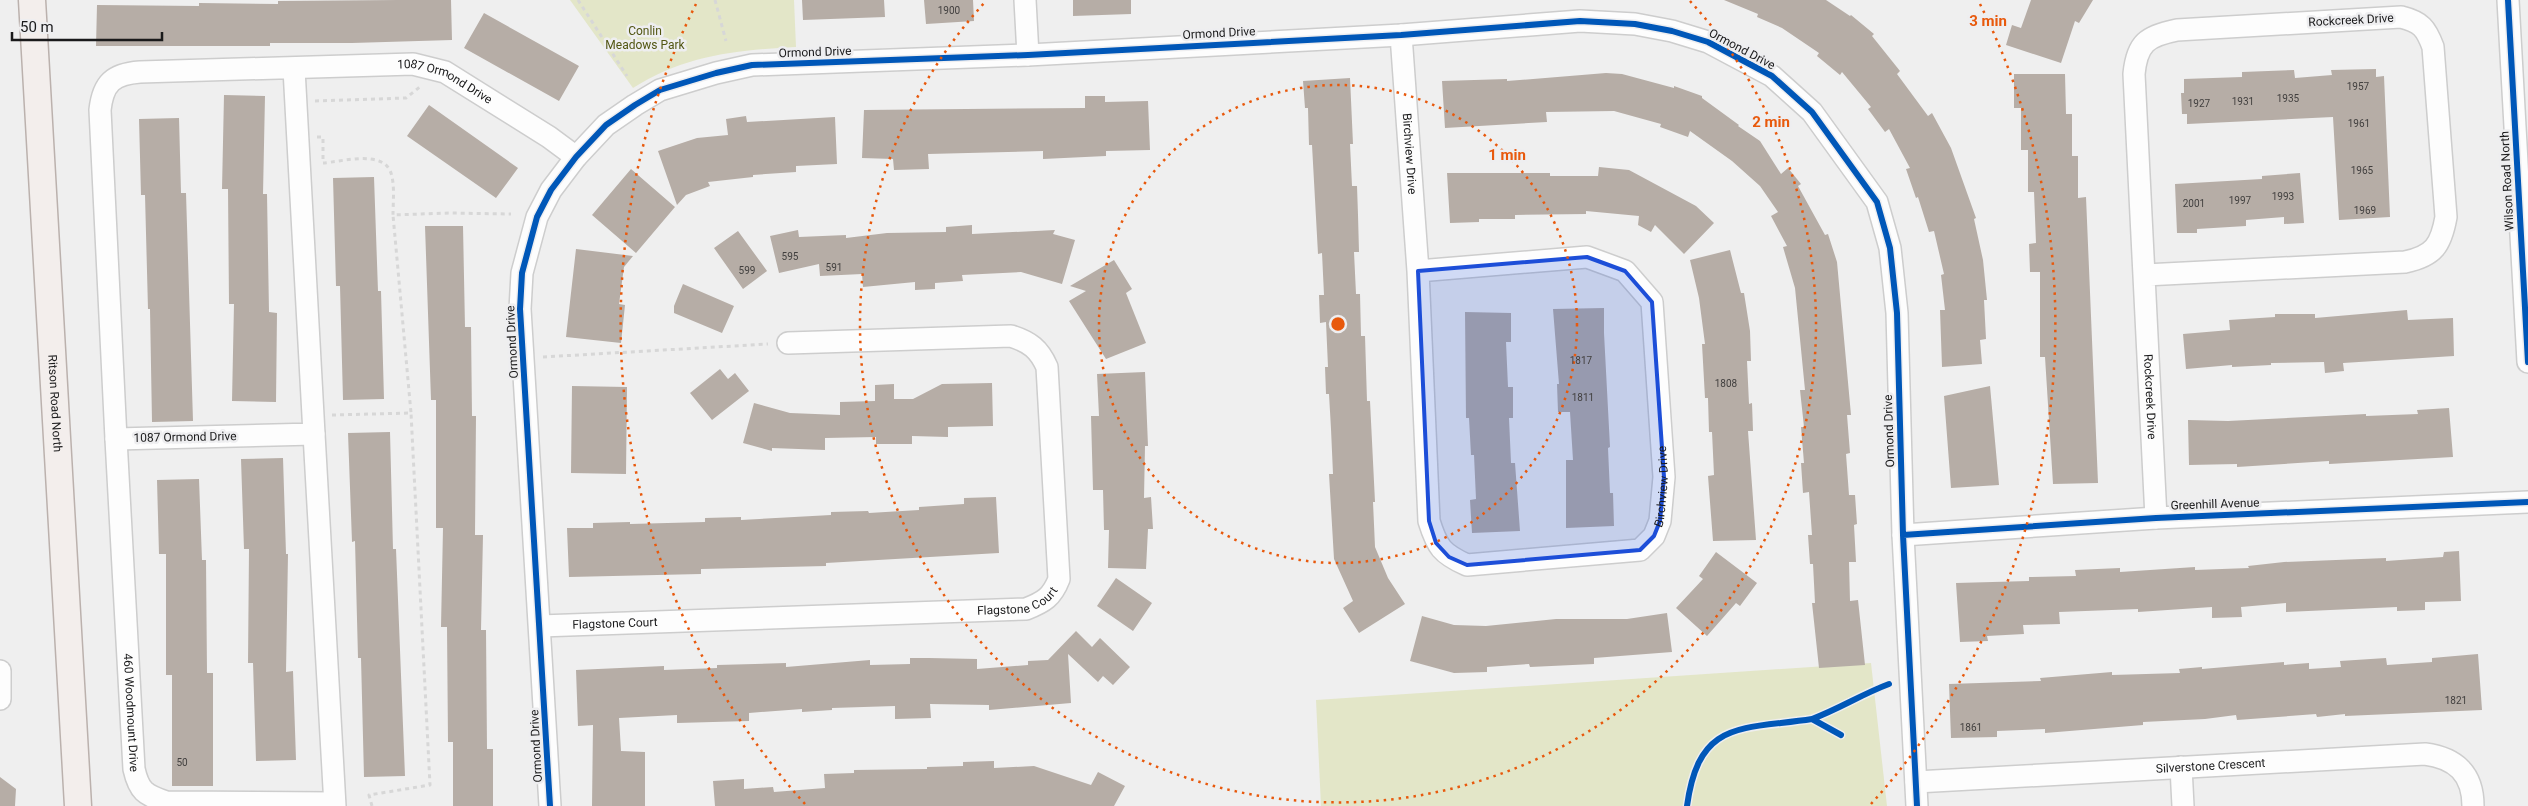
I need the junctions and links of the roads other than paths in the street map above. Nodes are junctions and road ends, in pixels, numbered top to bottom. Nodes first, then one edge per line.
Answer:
1 (32, 0) edge
2 (1025, 0) edge
3 (2508, 0) edge
4 (1401, 34) junction
5 (1028, 56) junction
6 (294, 69) junction
7 (576, 157) junction
8 (1418, 271) junction
9 (2145, 276) junction
10 (788, 343) road end
11 (2528, 362) edge
12 (314, 425) junction
13 (116, 438) junction
14 (2528, 502) edge
15 (2156, 518) junction
16 (1903, 535) junction
17 (540, 626) junction
18 (0, 671) edge
19 (0, 699) edge
20 (2181, 767) junction
21 (1916, 782) junction
22 (334, 804) edge
23 (78, 806) edge
24 (550, 806) edge
25 (1917, 806) edge
26 (2183, 806) edge
27 (2474, 806) edge

1 - 23 main road, Ritson Road North
2 - 5 street
3 - 11 street, Wilson Road North
4 - 5 street, Ormond Drive
4 - 8 street, Birchview Drive
4 - 16 street, Ormond Drive
5 - 7 street, Ormond Drive
6 - 7 street, 1087 Ormond Drive
6 - 12 street
6 - 13 street, 1087 Ormond Drive
7 - 17 street, Ormond Drive
8 - 8 street, Birchview Drive
9 - 9 street, Rockcreek Drive
9 - 15 street, Rockcreek Drive
10 - 17 street, Flagstone Court
12 - 13 street, 1087 Ormond Drive
12 - 22 street, 460 Woodmount Drive
13 - 22 street, 460 Woodmount Drive
14 - 15 street, Greenhill Avenue
15 - 16 street, Greenhill Avenue
16 - 21 street, Ormond Drive
17 - 24 street, Ormond Drive
18 - 19 street
20 - 21 street, Silverstone Crescent
20 - 26 street
20 - 27 street, Silverstone Crescent
21 - 25 street, Ormond Drive

